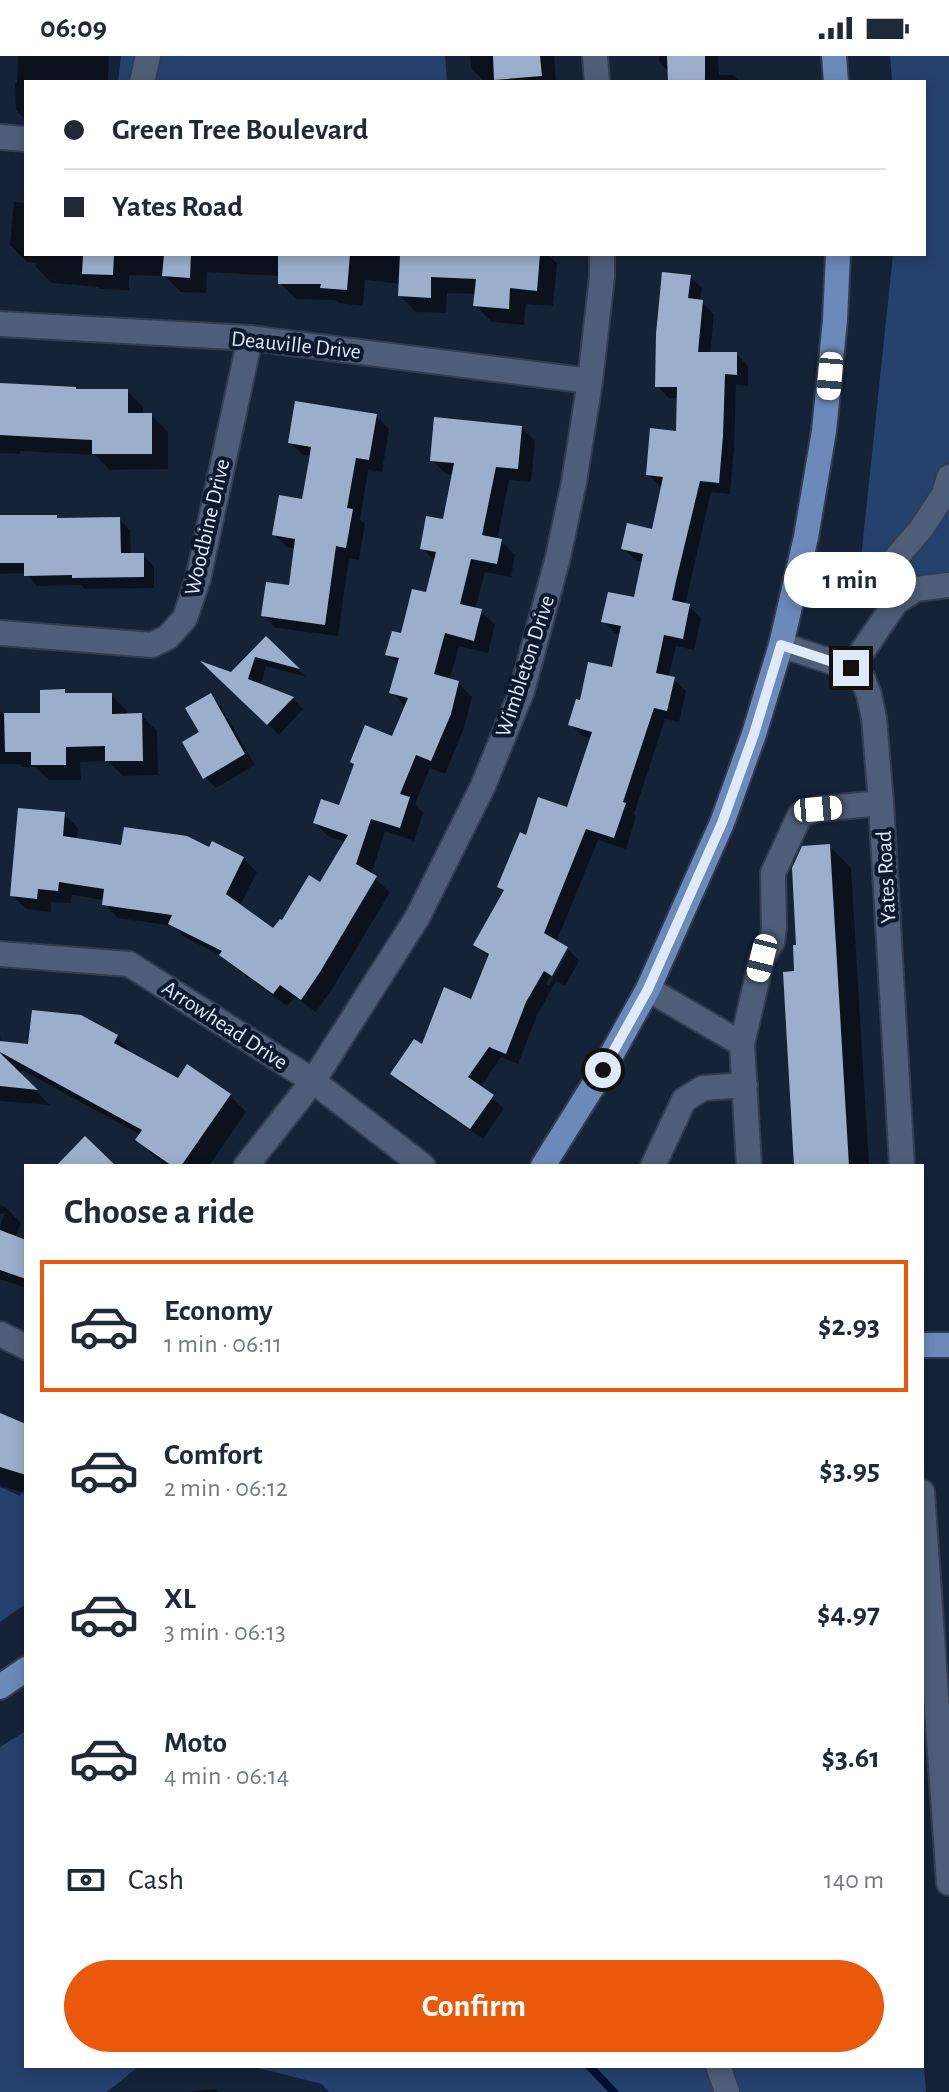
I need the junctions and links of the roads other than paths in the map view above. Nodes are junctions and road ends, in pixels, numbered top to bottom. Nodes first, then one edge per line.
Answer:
1 (148, 56) edge
2 (595, 56) edge
3 (834, 56) edge
4 (142, 80) edge
5 (597, 80) edge
6 (836, 80) edge
7 (0, 137) edge
8 (24, 139) edge
9 (602, 256) edge
10 (838, 256) edge
11 (0, 324) edge
12 (250, 338) junction
13 (590, 381) junction
14 (949, 477) edge
15 (949, 585) edge
16 (896, 602) junction
17 (0, 633) edge
18 (781, 645) junction
19 (851, 668) junction
20 (881, 803) junction
21 (0, 954) edge
22 (648, 989) junction
23 (742, 1044) junction
24 (313, 1081) junction
25 (745, 1085) junction
26 (248, 1164) edge
27 (420, 1164) edge
28 (544, 1164) edge
29 (654, 1164) edge
30 (749, 1164) edge
31 (902, 1164) edge
32 (0, 1334) edge
33 (924, 1345) edge
34 (949, 1345) edge
35 (24, 1346) edge
36 (924, 1552) edge
37 (24, 1670) edge
38 (928, 1673) edge
39 (0, 1687) edge
40 (949, 1883) edge
41 (719, 2068) edge
42 (727, 2092) edge

1 - 4 street
2 - 5 street
3 - 6 main road
7 - 8 street
9 - 13 street, Wimbleton Drive
10 - 18 main road
11 - 12 street, Deauville Drive
12 - 13 street, Deauville Drive
12 - 17 street, Woodbine Drive
13 - 24 street, Wimbleton Drive
14 - 16 street
15 - 16 street
16 - 19 street
18 - 19 street
18 - 22 main road
19 - 20 street, Yates Road
20 - 23 street
20 - 31 street, Yates Road
21 - 24 street, Arrowhead Drive
22 - 23 street
22 - 28 main road
23 - 25 street
24 - 26 street, Wimbleton Drive
24 - 27 street, Arrowhead Drive
25 - 29 street
25 - 30 street
32 - 35 street
33 - 34 main road
36 - 38 street
37 - 39 main road
38 - 40 street
41 - 42 street

